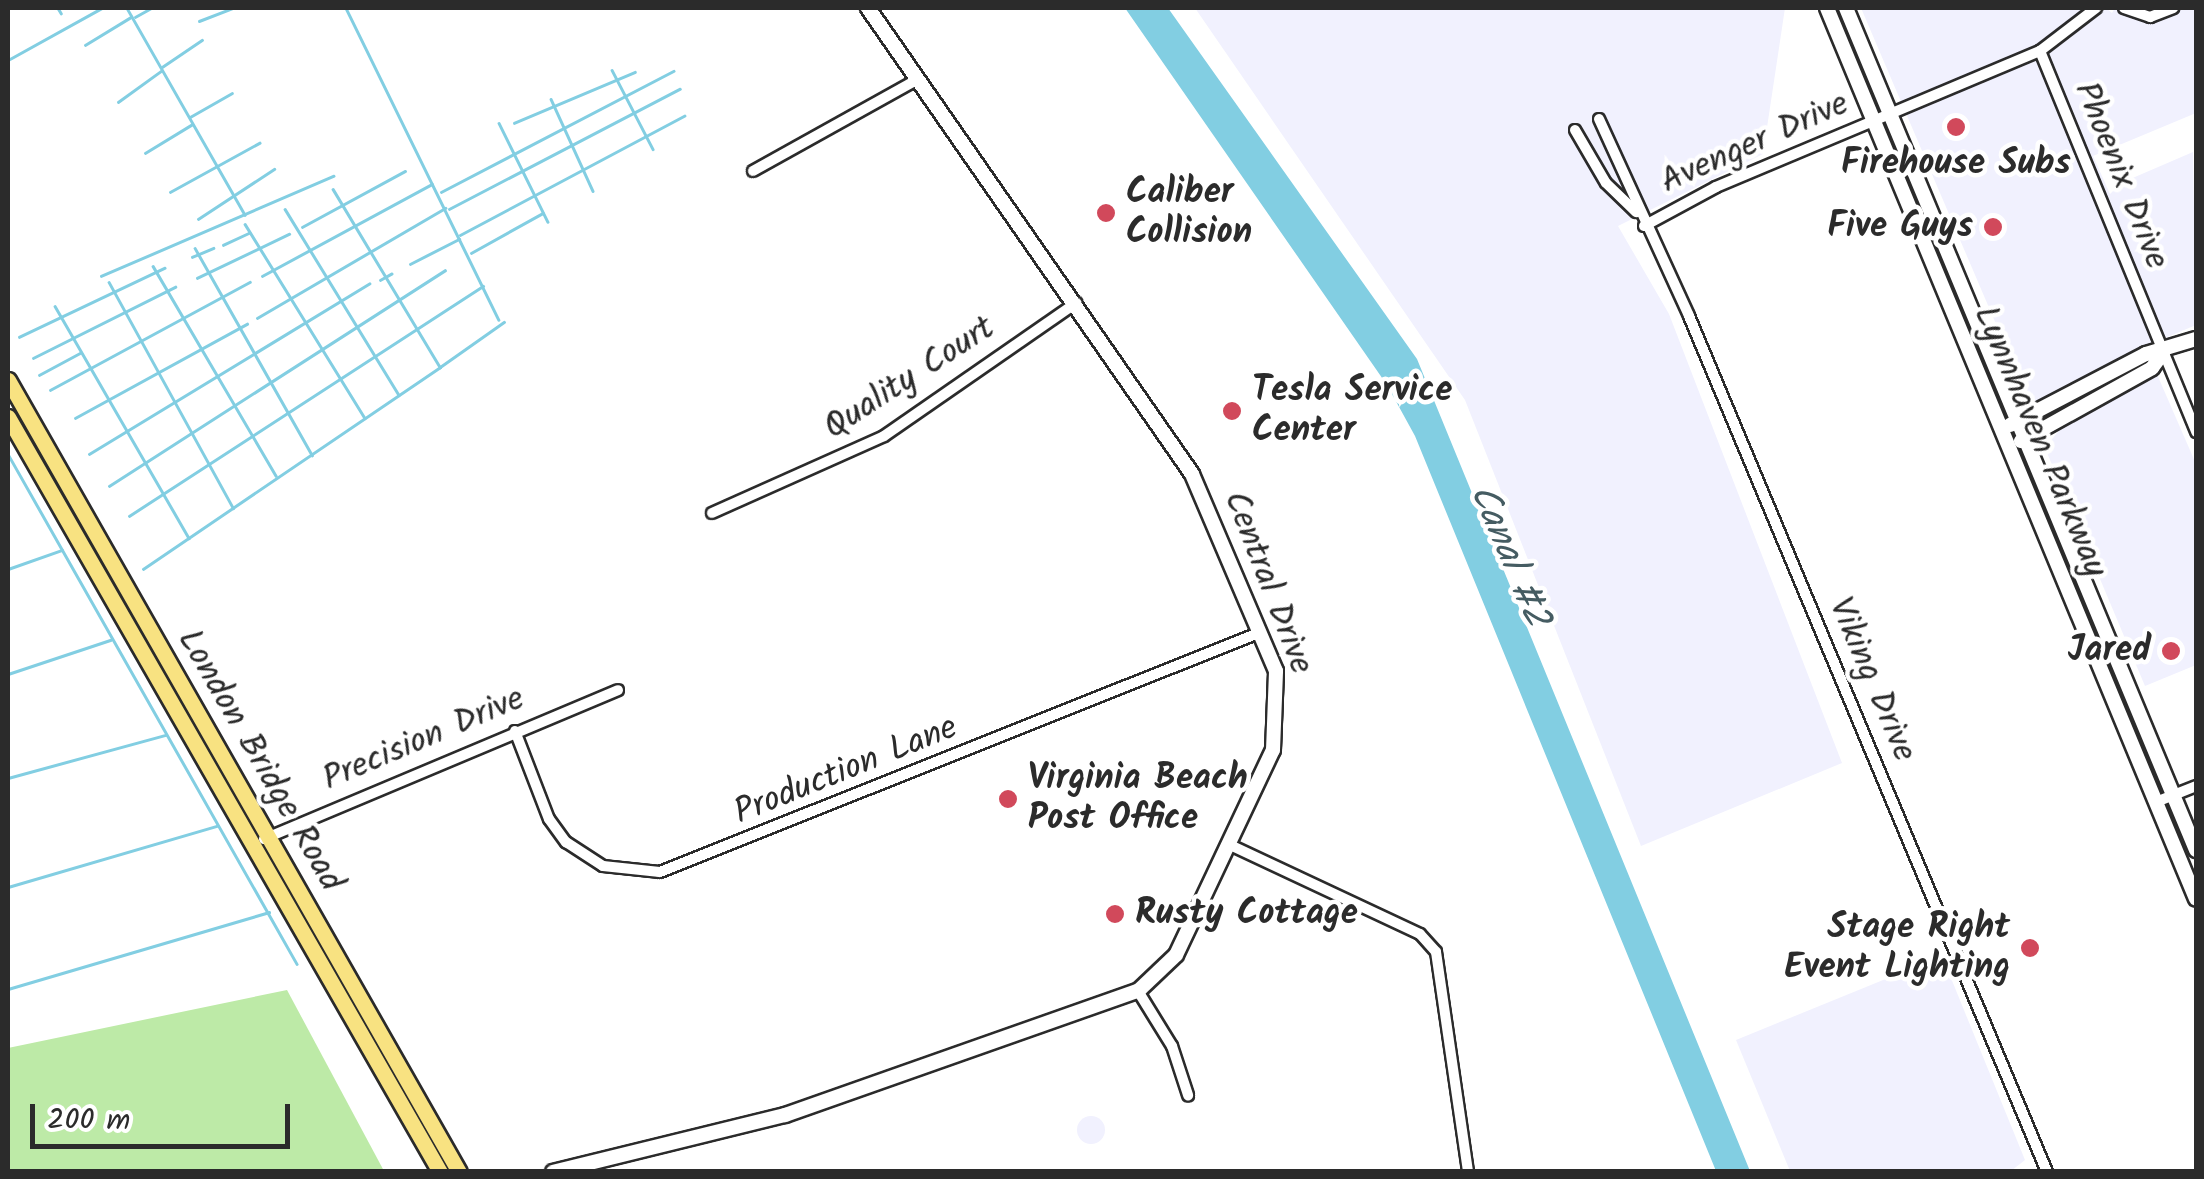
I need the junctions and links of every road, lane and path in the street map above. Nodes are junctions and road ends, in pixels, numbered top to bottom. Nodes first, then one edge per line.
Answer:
1 (868, 8) edge
2 (1826, 8) edge
3 (1846, 8) edge
4 (2096, 8) edge
5 (2124, 8) edge
6 (2173, 8) edge
7 (2040, 52) junction
8 (918, 79) junction
9 (1889, 114) junction
10 (1599, 119) dead end
11 (1874, 121) junction
12 (1575, 130) dead end
13 (753, 171) dead end
14 (1636, 212) junction
15 (1644, 226) junction
16 (1076, 303) junction
17 (2196, 339) edge
18 (2163, 352) junction
19 (8, 380) edge
20 (12, 400) edge
21 (8, 417) edge
22 (2018, 421) junction
23 (2000, 429) junction
24 (2196, 432) edge
25 (2026, 439) junction
26 (2008, 446) junction
27 (712, 514) dead end
28 (1261, 632) junction
29 (618, 690) dead end
30 (514, 731) junction
31 (2196, 786) edge
32 (2174, 795) junction
33 (2156, 802) junction
34 (260, 840) junction
35 (1228, 844) junction
36 (2196, 850) edge
37 (2196, 899) edge
38 (1138, 991) junction
39 (1188, 1094) dead end
40 (440, 1172) edge
41 (459, 1172) edge
42 (554, 1172) edge
43 (1468, 1172) edge
44 (2047, 1172) edge

1 - 8 street, Central Drive
2 - 11 street, Lynnhaven Parkway
3 - 9 street, Lynnhaven Parkway
4 - 7 street, Avenger Drive
5 - 6 street
7 - 9 street, Avenger Drive
7 - 18 street, Phoenix Drive
8 - 13 street
8 - 16 street, Central Drive
9 - 11 street, Avenger Drive
9 - 22 street, Lynnhaven Parkway
10 - 14 street, Viking Drive
11 - 15 street, Avenger Drive
11 - 23 street, Lynnhaven Parkway
12 - 14 street, Viking Drive
14 - 15 street, Viking Drive
15 - 44 street, Viking Drive
16 - 27 street, Quality Court
16 - 28 street, Central Drive
17 - 18 street
18 - 22 street
18 - 24 street, Phoenix Drive
18 - 25 street
19 - 20 main road, London Bridge Road
20 - 34 main road, London Bridge Road
21 - 34 main road, London Bridge Road
22 - 23 street
22 - 25 street, Lynnhaven Parkway
23 - 26 street, Lynnhaven Parkway
25 - 26 street
25 - 32 street, Lynnhaven Parkway
26 - 33 street, Lynnhaven Parkway
28 - 30 street, Production Lane
28 - 35 street, Central Drive
29 - 30 street, Precision Drive
30 - 34 street, Precision Drive
31 - 32 street
32 - 33 street
32 - 36 street, Lynnhaven Parkway
33 - 37 street, Lynnhaven Parkway
34 - 40 main road, London Bridge Road
34 - 41 main road, London Bridge Road
35 - 38 street, Central Drive
35 - 43 street
38 - 39 street
38 - 42 street, Central Drive

